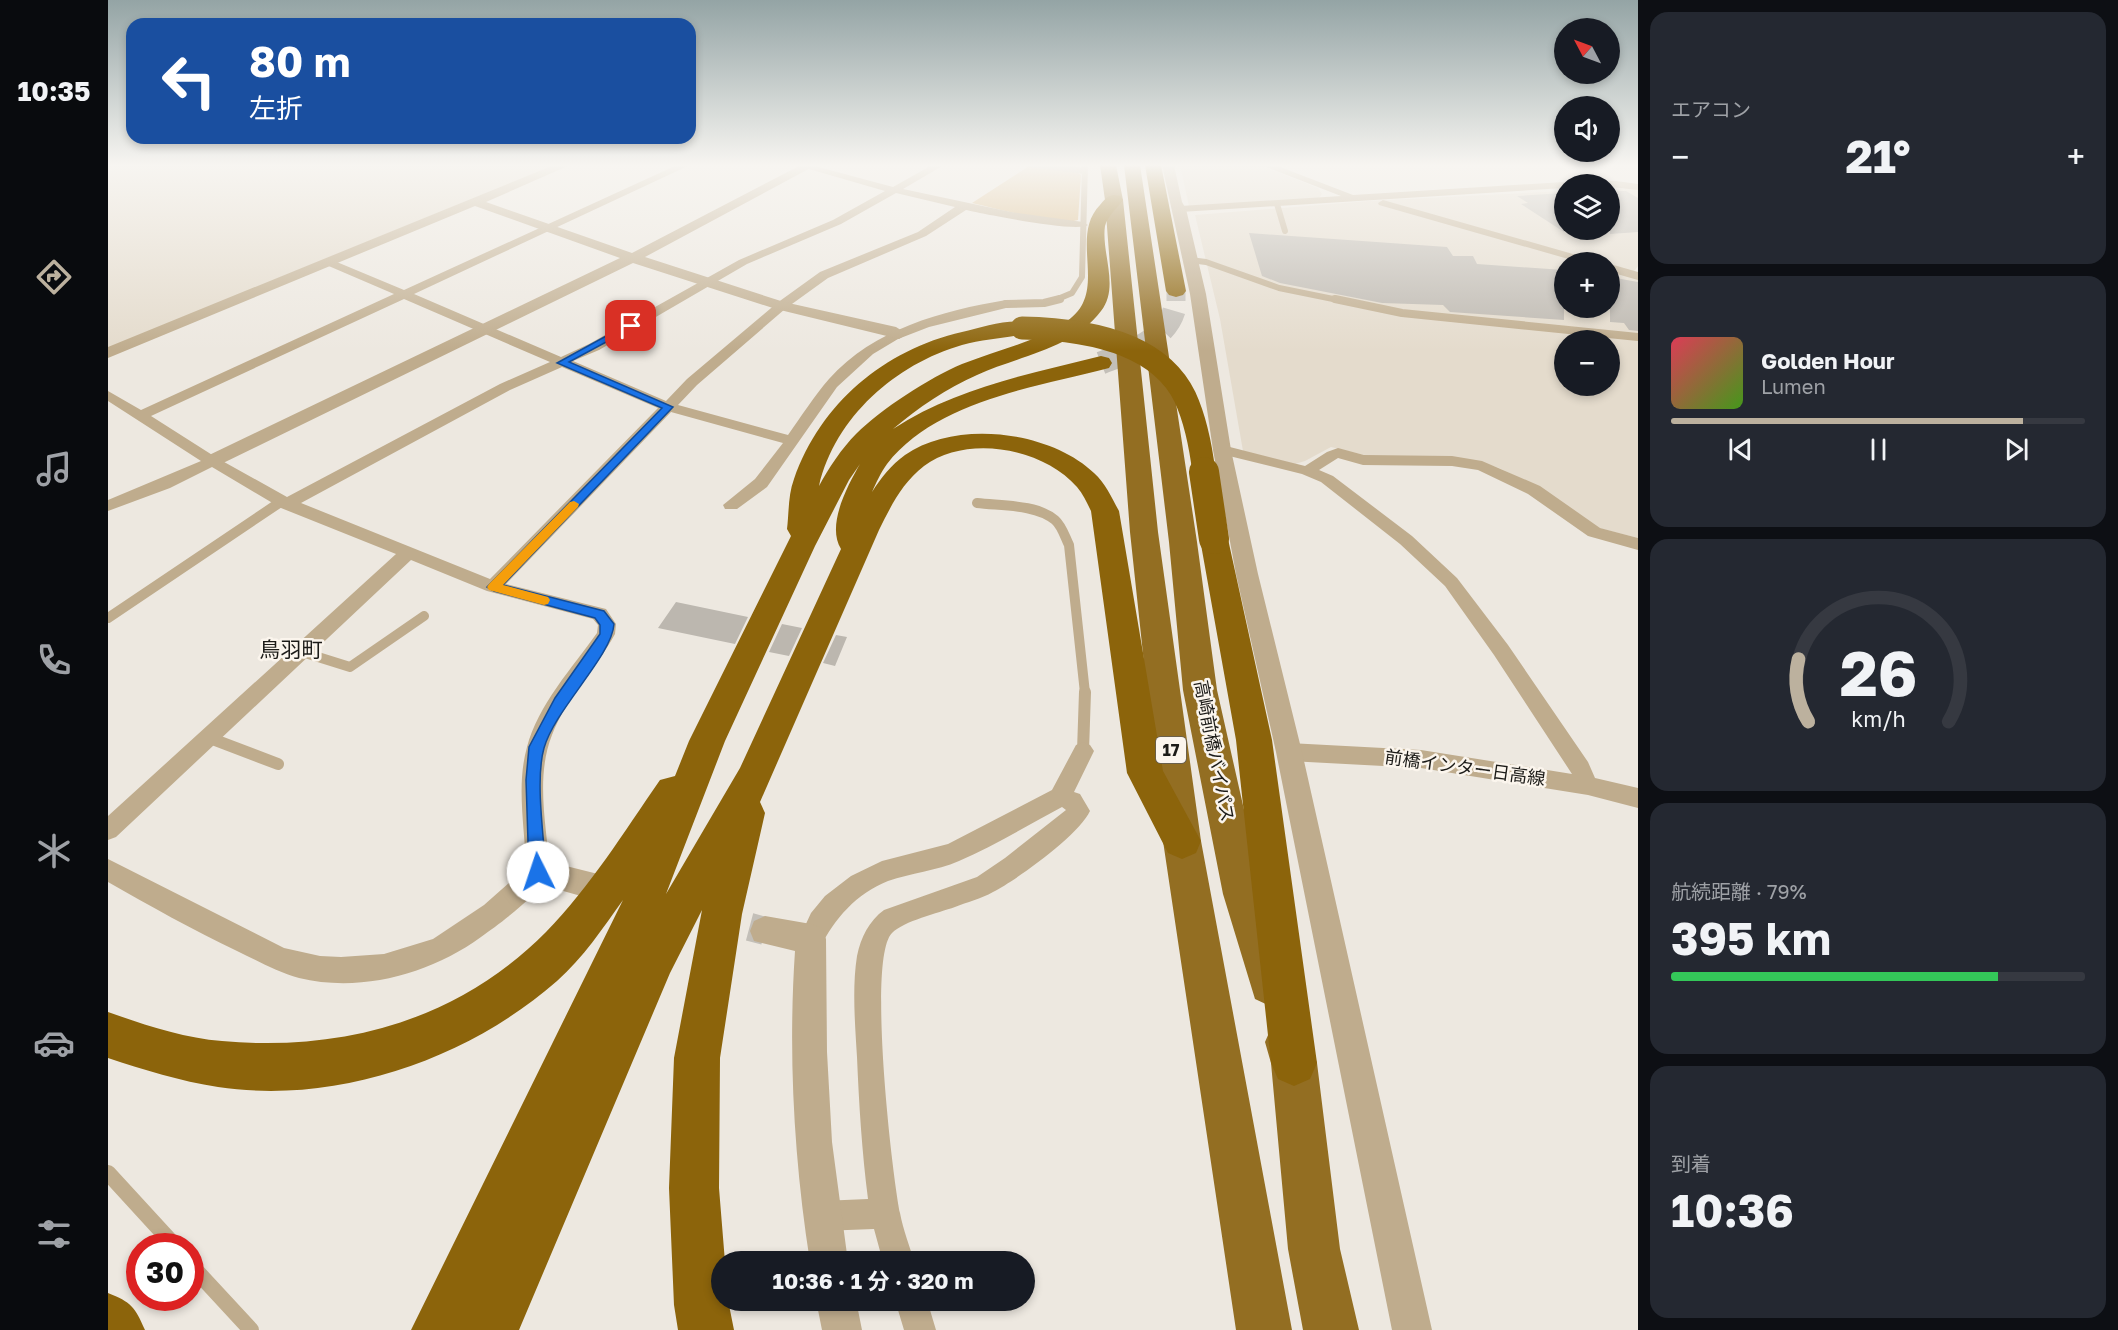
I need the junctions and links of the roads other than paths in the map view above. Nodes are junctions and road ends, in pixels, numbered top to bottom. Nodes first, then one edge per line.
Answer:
1 (413, 227) edge
2 (690, 227) edge
3 (825, 227) edge
4 (933, 227) edge
5 (1083, 227) edge
6 (1096, 227) edge
7 (1126, 227) edge
8 (1130, 227) edge
9 (1164, 227) edge
10 (1184, 227) edge
11 (1284, 227) edge
12 (1467, 227) edge
13 (548, 228) joint
14 (1285, 231) dead end
15 (1555, 252) edge
16 (634, 257) junction
17 (1190, 260) junction
18 (328, 262) junction
19 (1620, 271) edge
20 (1638, 276) edge
21 (705, 283) junction
22 (1176, 291) tunnel mouth
23 (404, 295) junction
24 (1006, 304) joint
25 (781, 306) junction
26 (485, 329) junction
27 (899, 334) junction
28 (1638, 337) edge
29 (108, 353) edge
30 (562, 363) junction
31 (1101, 363) tunnel mouth
32 (108, 395) edge
33 (668, 407) junction
34 (140, 416) junction
35 (793, 441) junction
36 (1222, 450) junction
37 (212, 461) junction
38 (1307, 471) junction
39 (284, 503) junction
40 (977, 503) dead end
41 (731, 505) dead end
42 (108, 506) edge
43 (1638, 544) edge
44 (800, 546) junction
45 (409, 552) junction
46 (850, 555) junction
47 (494, 587) junction
48 (424, 616) dead end
49 (108, 618) edge
50 (302, 652) junction
51 (207, 737) junction
52 (707, 741) junction
53 (1083, 751) joint
54 (1289, 752) junction
55 (278, 764) dead end
56 (755, 774) junction
57 (1588, 786) junction
58 (1060, 797) junction
59 (1638, 798) edge
60 (108, 830) edge
61 (1182, 841) junction
62 (108, 870) edge
63 (538, 872) junction
64 (588, 884) dead end
65 (765, 931) tunnel mouth
66 (811, 939) junction
67 (108, 1035) edge
68 (1294, 1062) junction
69 (108, 1173) edge
70 (885, 1214) junction
71 (821, 1216) junction
72 (163, 1233) edge
73 (826, 1251) edge
74 (896, 1251) edge
75 (204, 1279) edge
76 (838, 1311) edge
77 (914, 1311) edge
78 (108, 1320) edge
79 (117, 1330) edge
80 (250, 1330) edge
81 (439, 1330) edge
82 (491, 1330) edge
83 (706, 1330) edge
84 (842, 1330) edge
85 (920, 1330) edge
86 (1264, 1330) edge
87 (1331, 1330) edge
88 (1412, 1330) edge

1 - 18 street
2 - 16 street
3 - 21 street
4 - 25 street
5 - 24 lane
6 - 44 highway
7 - 61 highway, 高崎前橋バイパス / 17
8 - 68 highway, 高崎前橋バイパス / 17
9 - 22 highway
10 - 17 street
11 - 14 lane
12 - 15 street
13 - 16 street
13 - 23 street
16 - 21 street
16 - 26 street
17 - 28 lane
17 - 36 street
18 - 23 street
18 - 29 street
19 - 20 street
21 - 25 street
21 - 30 street
23 - 26 street
23 - 34 street
24 - 27 street
25 - 27 street
25 - 33 street
26 - 30 street
26 - 37 street
27 - 35 street
30 - 33 street
30 - 39 street
31 - 46 highway
32 - 34 street
33 - 35 street
33 - 47 street
34 - 37 street
35 - 41 street
36 - 38 street
36 - 54 street
37 - 39 street
37 - 42 street
38 - 43 street
38 - 57 street
39 - 45 street
39 - 49 lane
40 - 53 lane
44 - 52 highway
44 - 68 highway, bridge
45 - 47 street
45 - 50 street
46 - 56 highway
46 - 61 highway
47 - 63 street
48 - 50 lane
50 - 51 street
51 - 55 lane
51 - 60 street
52 - 67 highway
52 - 81 highway
53 - 58 street
54 - 57 street, 前橋インター日高線
54 - 88 street
56 - 82 highway
56 - 83 highway
57 - 59 street, 前橋インター日高線
58 - 66 street
58 - 70 street
61 - 86 highway, 高崎前橋バイパス / 17
62 - 63 street
63 - 64 street
65 - 66 street
66 - 71 street
68 - 87 highway, 高崎前橋バイパス / 17
69 - 72 lane
70 - 71 street
70 - 74 street
71 - 73 street
75 - 80 lane
76 - 84 street
77 - 85 street
78 - 79 highway

